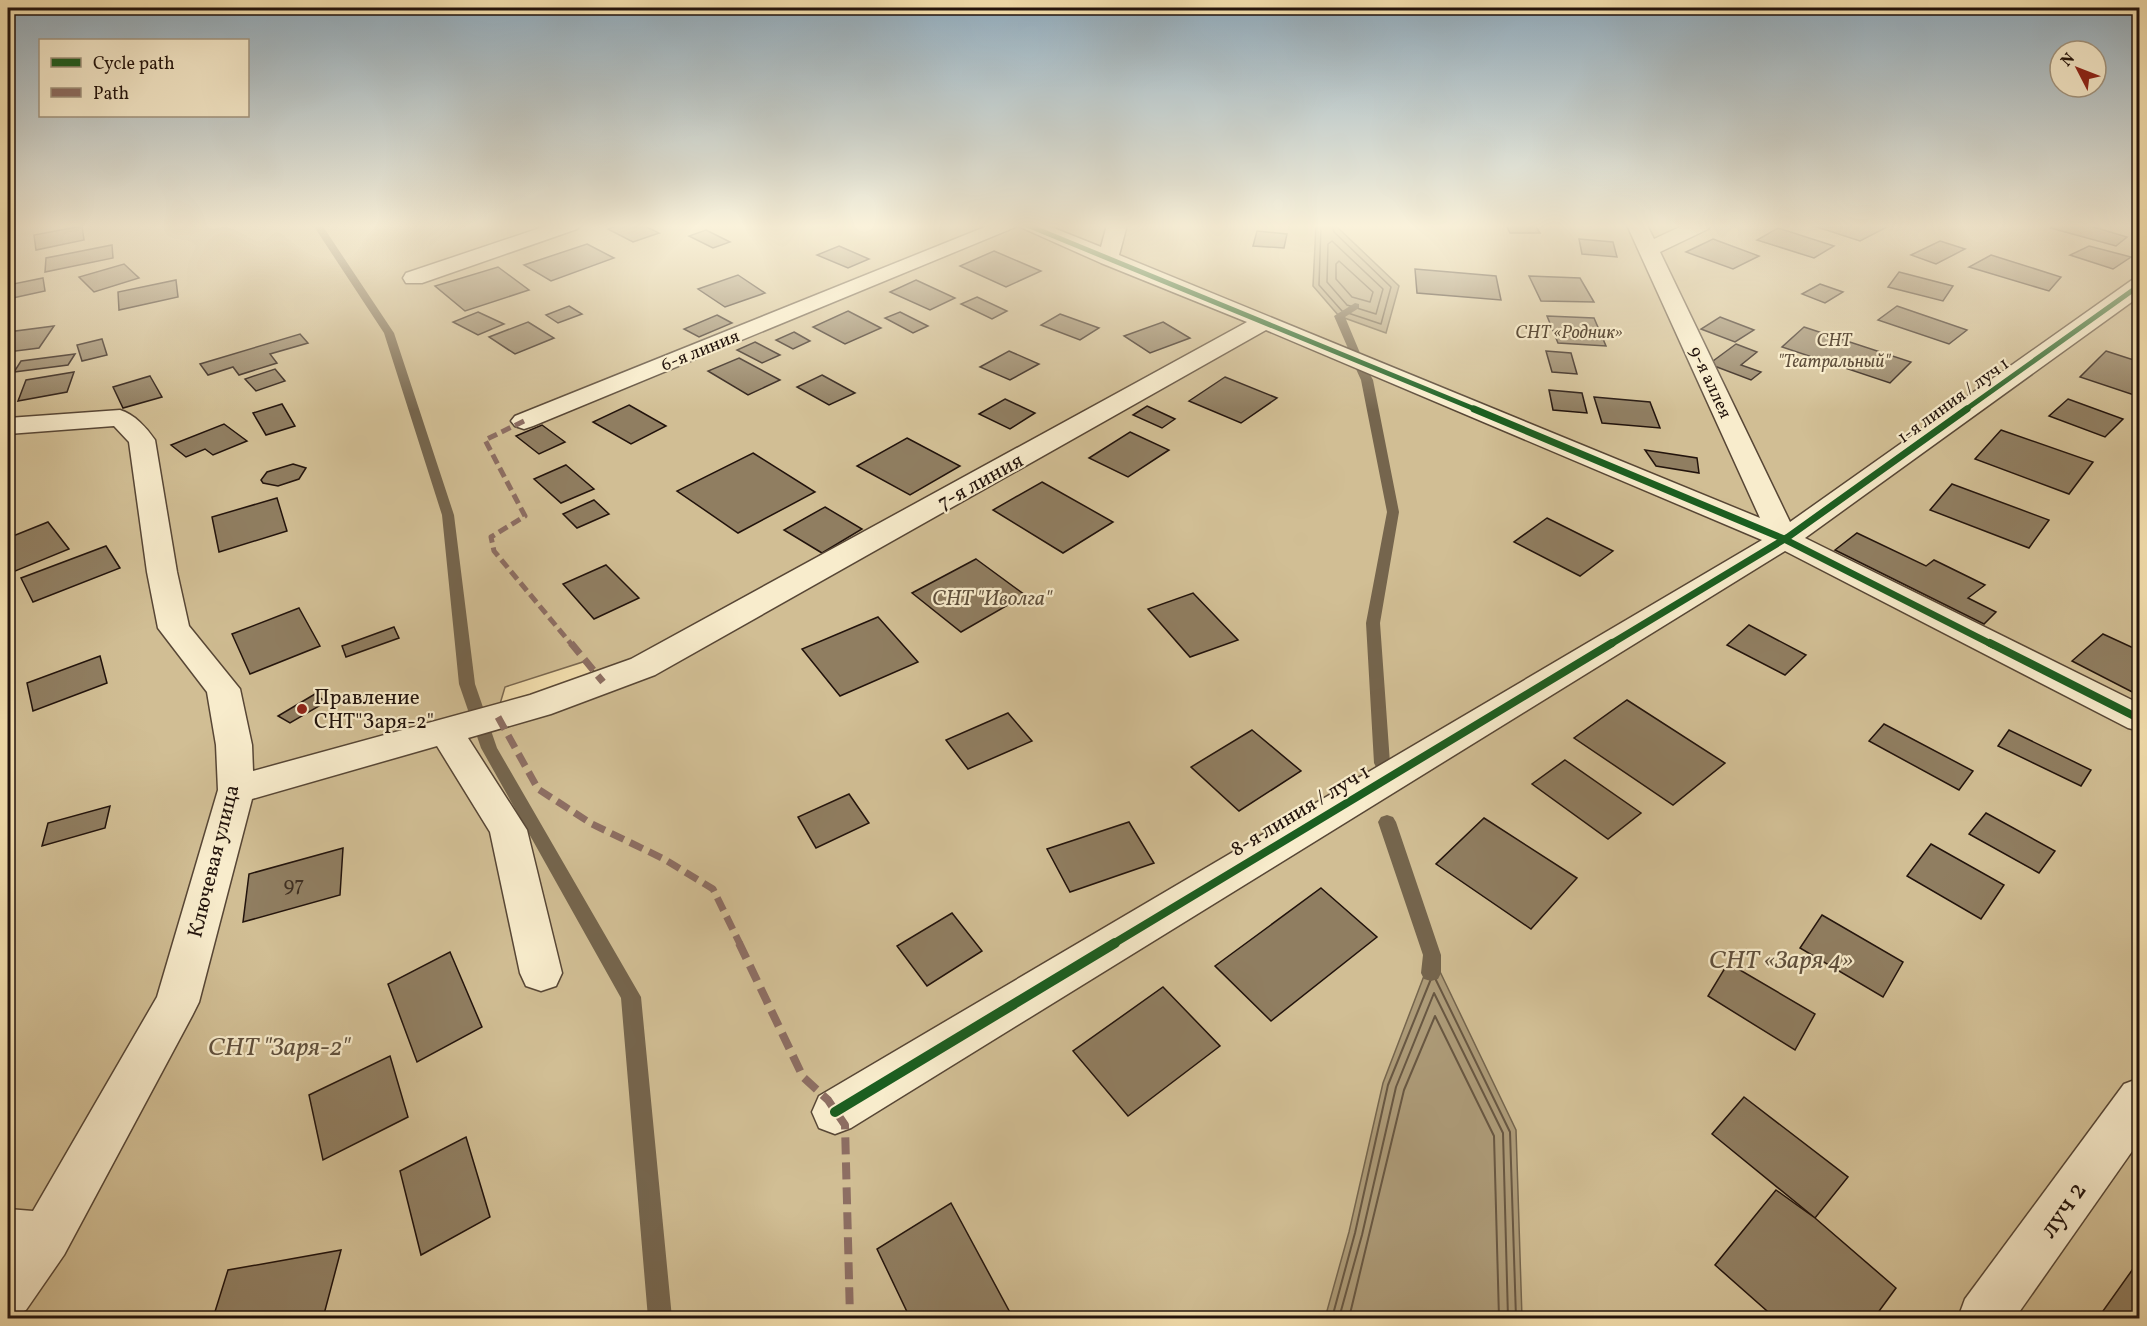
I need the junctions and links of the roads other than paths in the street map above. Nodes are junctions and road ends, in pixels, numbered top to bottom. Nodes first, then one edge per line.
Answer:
1 (856, 287) edge
2 (1179, 287) edge
3 (1665, 287) edge
4 (2136, 287) edge
5 (1265, 321) junction
6 (524, 421) dead end
7 (8, 426) edge
8 (1784, 539) junction
9 (2139, 719) edge
10 (467, 725) junction
11 (236, 790) junction
12 (541, 973) dead end
13 (2139, 1100) edge
14 (835, 1112) dead end
15 (27, 1236) edge
16 (8, 1292) edge
17 (1984, 1318) edge

1 - 6 street, 6-я линия
2 - 5 street
3 - 8 street, 9-я аллея
4 - 8 street, 1-я линия / луч 1
5 - 8 street
5 - 10 street, 7-я линия
7 - 11 street, Ключевая улица
8 - 9 street
8 - 14 street, 8-я линия / луч 1
10 - 11 street, 7-я линия
10 - 12 street
11 - 15 street, Ключевая улица
13 - 17 street, луч 2
15 - 16 street, Ключевая улица

